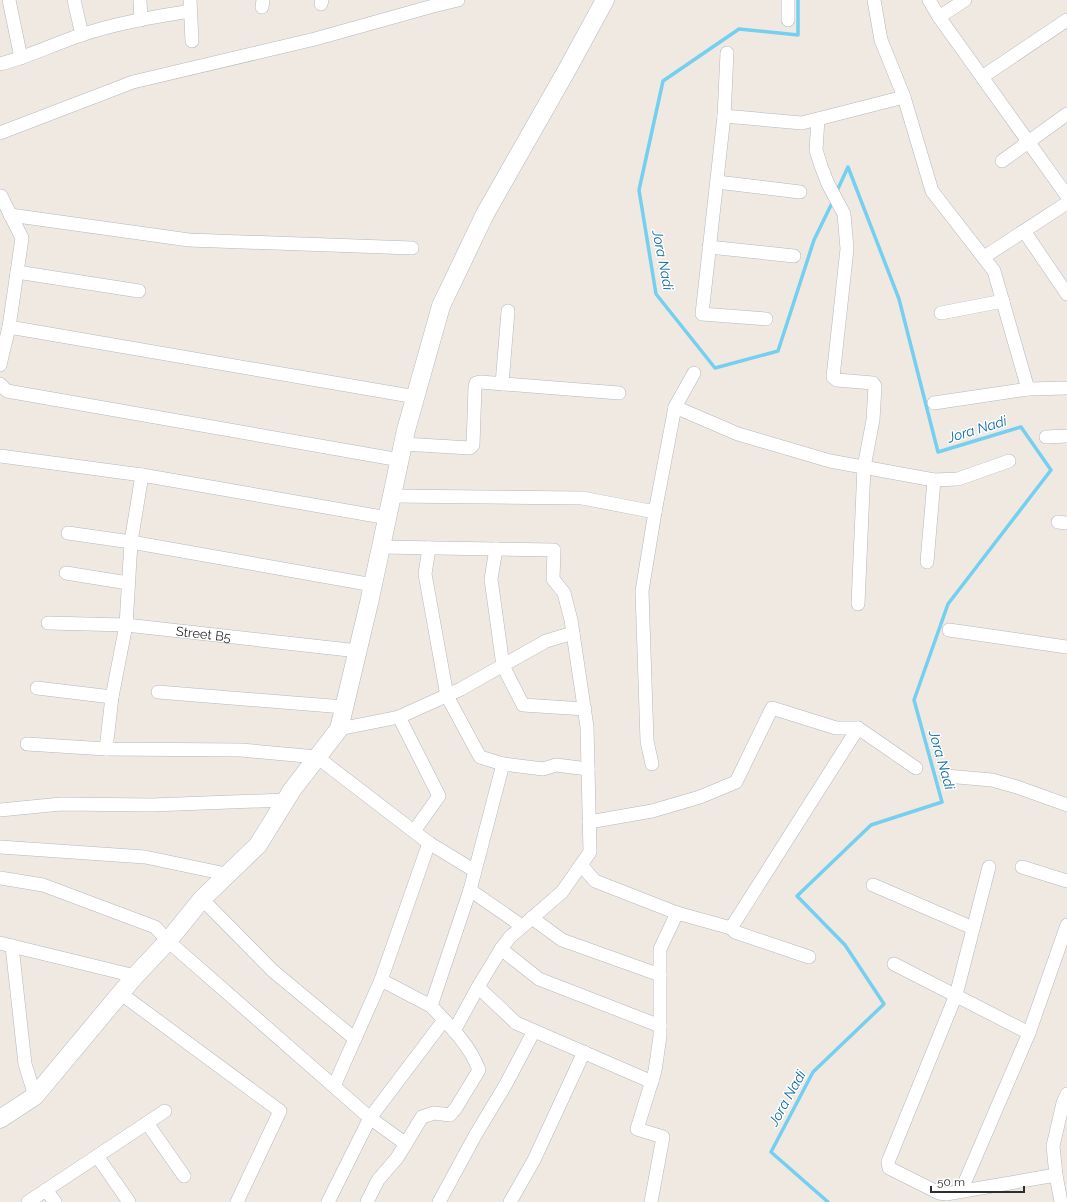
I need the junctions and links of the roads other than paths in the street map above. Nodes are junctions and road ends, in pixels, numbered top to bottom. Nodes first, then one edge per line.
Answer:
1 (10, 0) edge
2 (74, 0) edge
3 (140, 0) edge
4 (458, 0) edge
5 (605, 0) edge
6 (788, 0) edge
7 (874, 0) edge
8 (929, 0) edge
9 (965, 0) edge
10 (190, 5) edge
11 (939, 17) junction
12 (141, 20) junction
13 (788, 20) dead end
14 (1067, 20) edge
15 (82, 34) junction
16 (192, 41) dead end
17 (727, 53) dead end
18 (21, 58) junction
19 (0, 64) edge
20 (982, 77) junction
21 (904, 97) junction
22 (1067, 114) edge
23 (724, 116) junction
24 (818, 119) junction
25 (0, 133) edge
26 (1028, 142) junction
27 (1002, 161) dead end
28 (717, 182) junction
29 (800, 192) dead end
30 (1, 196) edge
31 (1067, 196) edge
32 (1067, 203) edge
33 (10, 215) junction
34 (1024, 231) junction
35 (710, 247) junction
36 (412, 248) dead end
37 (794, 256) dead end
38 (984, 257) junction
39 (17, 272) junction
40 (139, 291) dead end
41 (1067, 294) edge
42 (1003, 301) junction
43 (508, 311) dead end
44 (941, 314) dead end
45 (766, 319) dead end
46 (9, 327) junction
47 (0, 365) edge
48 (694, 373) dead end
49 (0, 384) edge
50 (502, 384) junction
51 (1067, 388) edge
52 (1028, 389) junction
53 (619, 393) dead end
54 (416, 397) junction
55 (934, 403) dead end
56 (675, 407) junction
57 (1067, 436) edge
58 (1046, 437) dead end
59 (402, 452) junction
60 (0, 456) edge
61 (1009, 461) dead end
62 (864, 467) junction
63 (142, 475) junction
64 (934, 480) junction
65 (392, 496) junction
66 (656, 512) junction
67 (388, 518) junction
68 (68, 533) dead end
69 (131, 542) junction
70 (381, 547) junction
71 (429, 548) junction
72 (496, 549) junction
73 (927, 562) dead end
74 (66, 573) dead end
75 (128, 583) junction
76 (373, 585) junction
77 (858, 604) dead end
78 (48, 623) dead end
79 (126, 625) junction
80 (949, 630) dead end
81 (573, 633) junction
82 (1067, 648) edge
83 (358, 652) junction
84 (503, 666) junction
85 (37, 688) dead end
86 (158, 692) dead end
87 (446, 696) junction
88 (112, 697) junction
89 (344, 708) junction
90 (585, 709) junction
91 (399, 717) junction
92 (858, 728) junction
93 (339, 729) junction
94 (27, 744) dead end
95 (106, 749) junction
96 (317, 757) junction
97 (503, 764) junction
98 (652, 764) dead end
99 (916, 768) dead end
100 (588, 770) junction
101 (946, 776) dead end
102 (286, 800) junction
103 (1067, 805) edge
104 (0, 810) edge
105 (590, 822) junction
106 (414, 831) junction
107 (429, 843) junction
108 (0, 847) edge
109 (581, 865) junction
110 (989, 867) dead end
111 (1022, 867) dead end
112 (475, 871) junction
113 (226, 874) junction
114 (0, 878) edge
115 (1067, 881) edge
116 (873, 885) dead end
117 (470, 890) junction
118 (202, 899) junction
119 (677, 913) junction
120 (527, 922) junction
121 (1067, 925) edge
122 (731, 928) junction
123 (973, 928) junction
124 (168, 941) junction
125 (6, 945) edge
126 (501, 949) junction
127 (809, 957) dead end
128 (894, 964) dead end
129 (660, 975) junction
130 (135, 976) junction
131 (381, 980) junction
132 (478, 986) junction
133 (120, 993) junction
134 (956, 995) junction
135 (431, 1006) junction
136 (444, 1020) junction
137 (660, 1026) junction
138 (454, 1031) junction
139 (534, 1031) junction
140 (1029, 1033) junction
141 (355, 1038) junction
142 (584, 1052) junction
143 (652, 1082) junction
144 (334, 1086) junction
145 (1067, 1094) edge
146 (35, 1096) junction
147 (165, 1111) dead end
148 (370, 1118) junction
149 (0, 1119) edge
150 (147, 1123) junction
151 (406, 1144) junction
152 (97, 1156) junction
153 (1056, 1175) junction
154 (184, 1176) dead end
155 (46, 1190) junction
156 (961, 1191) junction
157 (28, 1202) edge
158 (55, 1202) edge
159 (129, 1202) edge
160 (237, 1202) edge
161 (328, 1202) edge
162 (367, 1202) edge
163 (439, 1202) edge
164 (510, 1202) edge
165 (651, 1202) edge
166 (1061, 1202) edge

1 - 18 street
2 - 15 street
3 - 12 street
4 - 25 street
5 - 54 street
6 - 13 street
7 - 21 street
8 - 11 street
9 - 11 street
10 - 12 street
10 - 16 street
11 - 20 street
12 - 15 street
14 - 20 street
15 - 18 street
17 - 23 street
18 - 19 street
20 - 26 street
21 - 24 street
21 - 38 street
22 - 26 street
23 - 24 street
23 - 28 street
24 - 62 street
26 - 27 street
26 - 31 street
28 - 29 street
28 - 35 street
30 - 33 street
32 - 34 street
33 - 36 street
33 - 39 street
34 - 38 street
34 - 41 street
35 - 37 street
35 - 45 street
38 - 42 street
39 - 40 street
39 - 46 street
42 - 44 street
42 - 52 street
43 - 50 street
46 - 47 street
46 - 54 street
48 - 56 street
49 - 59 street
50 - 53 street
50 - 59 street
51 - 52 street
52 - 55 street
54 - 59 street
56 - 62 street
56 - 66 street
57 - 58 street
59 - 65 street
60 - 63 street
61 - 64 street
62 - 64 street
62 - 77 street
63 - 67 street
63 - 69 street
64 - 73 street
65 - 66 street
65 - 67 street
66 - 98 street
67 - 70 street
68 - 69 street
69 - 75 street
69 - 76 street
70 - 71 street
70 - 76 street
71 - 72 street
71 - 87 street
72 - 81 street
72 - 84 street
74 - 75 street
75 - 79 street
76 - 83 street
78 - 79 street, Street B5
79 - 83 street, Street B5
79 - 88 street
80 - 82 street
81 - 84 street
81 - 90 street
83 - 89 street
84 - 87 street
84 - 90 street
85 - 88 street
86 - 89 street
87 - 91 street
87 - 97 street
88 - 95 street
89 - 93 street
90 - 100 street
91 - 93 street
91 - 106 street
92 - 99 street
92 - 105 street
92 - 122 street
93 - 96 street
94 - 95 street
95 - 96 street
96 - 102 street
96 - 106 street
97 - 100 street
97 - 112 street
100 - 105 street
101 - 103 street
102 - 104 street
102 - 113 street
105 - 109 street
106 - 107 street
107 - 112 street
107 - 131 street
108 - 113 street
109 - 119 street
109 - 120 street
110 - 123 street
111 - 115 street
112 - 117 street
113 - 118 street
114 - 124 street
116 - 123 street
117 - 120 street
117 - 135 street
118 - 124 street
118 - 141 street
119 - 122 street
119 - 129 street
120 - 126 street
120 - 129 street
121 - 140 street
122 - 127 street
123 - 134 street
124 - 130 street
124 - 144 street
125 - 130 street
125 - 146 street
126 - 132 street
126 - 137 street
128 - 134 street
129 - 137 street
130 - 133 street
131 - 135 street
131 - 141 street
132 - 138 street
132 - 139 street
133 - 146 street
133 - 160 street
134 - 140 street
134 - 156 street
135 - 136 street
136 - 138 street
136 - 148 street
137 - 143 street
138 - 151 street
139 - 142 street
139 - 163 street
140 - 156 street
141 - 144 street
142 - 143 street
142 - 164 street
143 - 165 street
144 - 148 street
145 - 153 street
146 - 149 street
147 - 150 street
148 - 151 street
148 - 161 street
150 - 152 street
150 - 154 street
151 - 162 street
152 - 155 street
152 - 159 street
153 - 156 street
153 - 166 street
155 - 157 street
155 - 158 street

